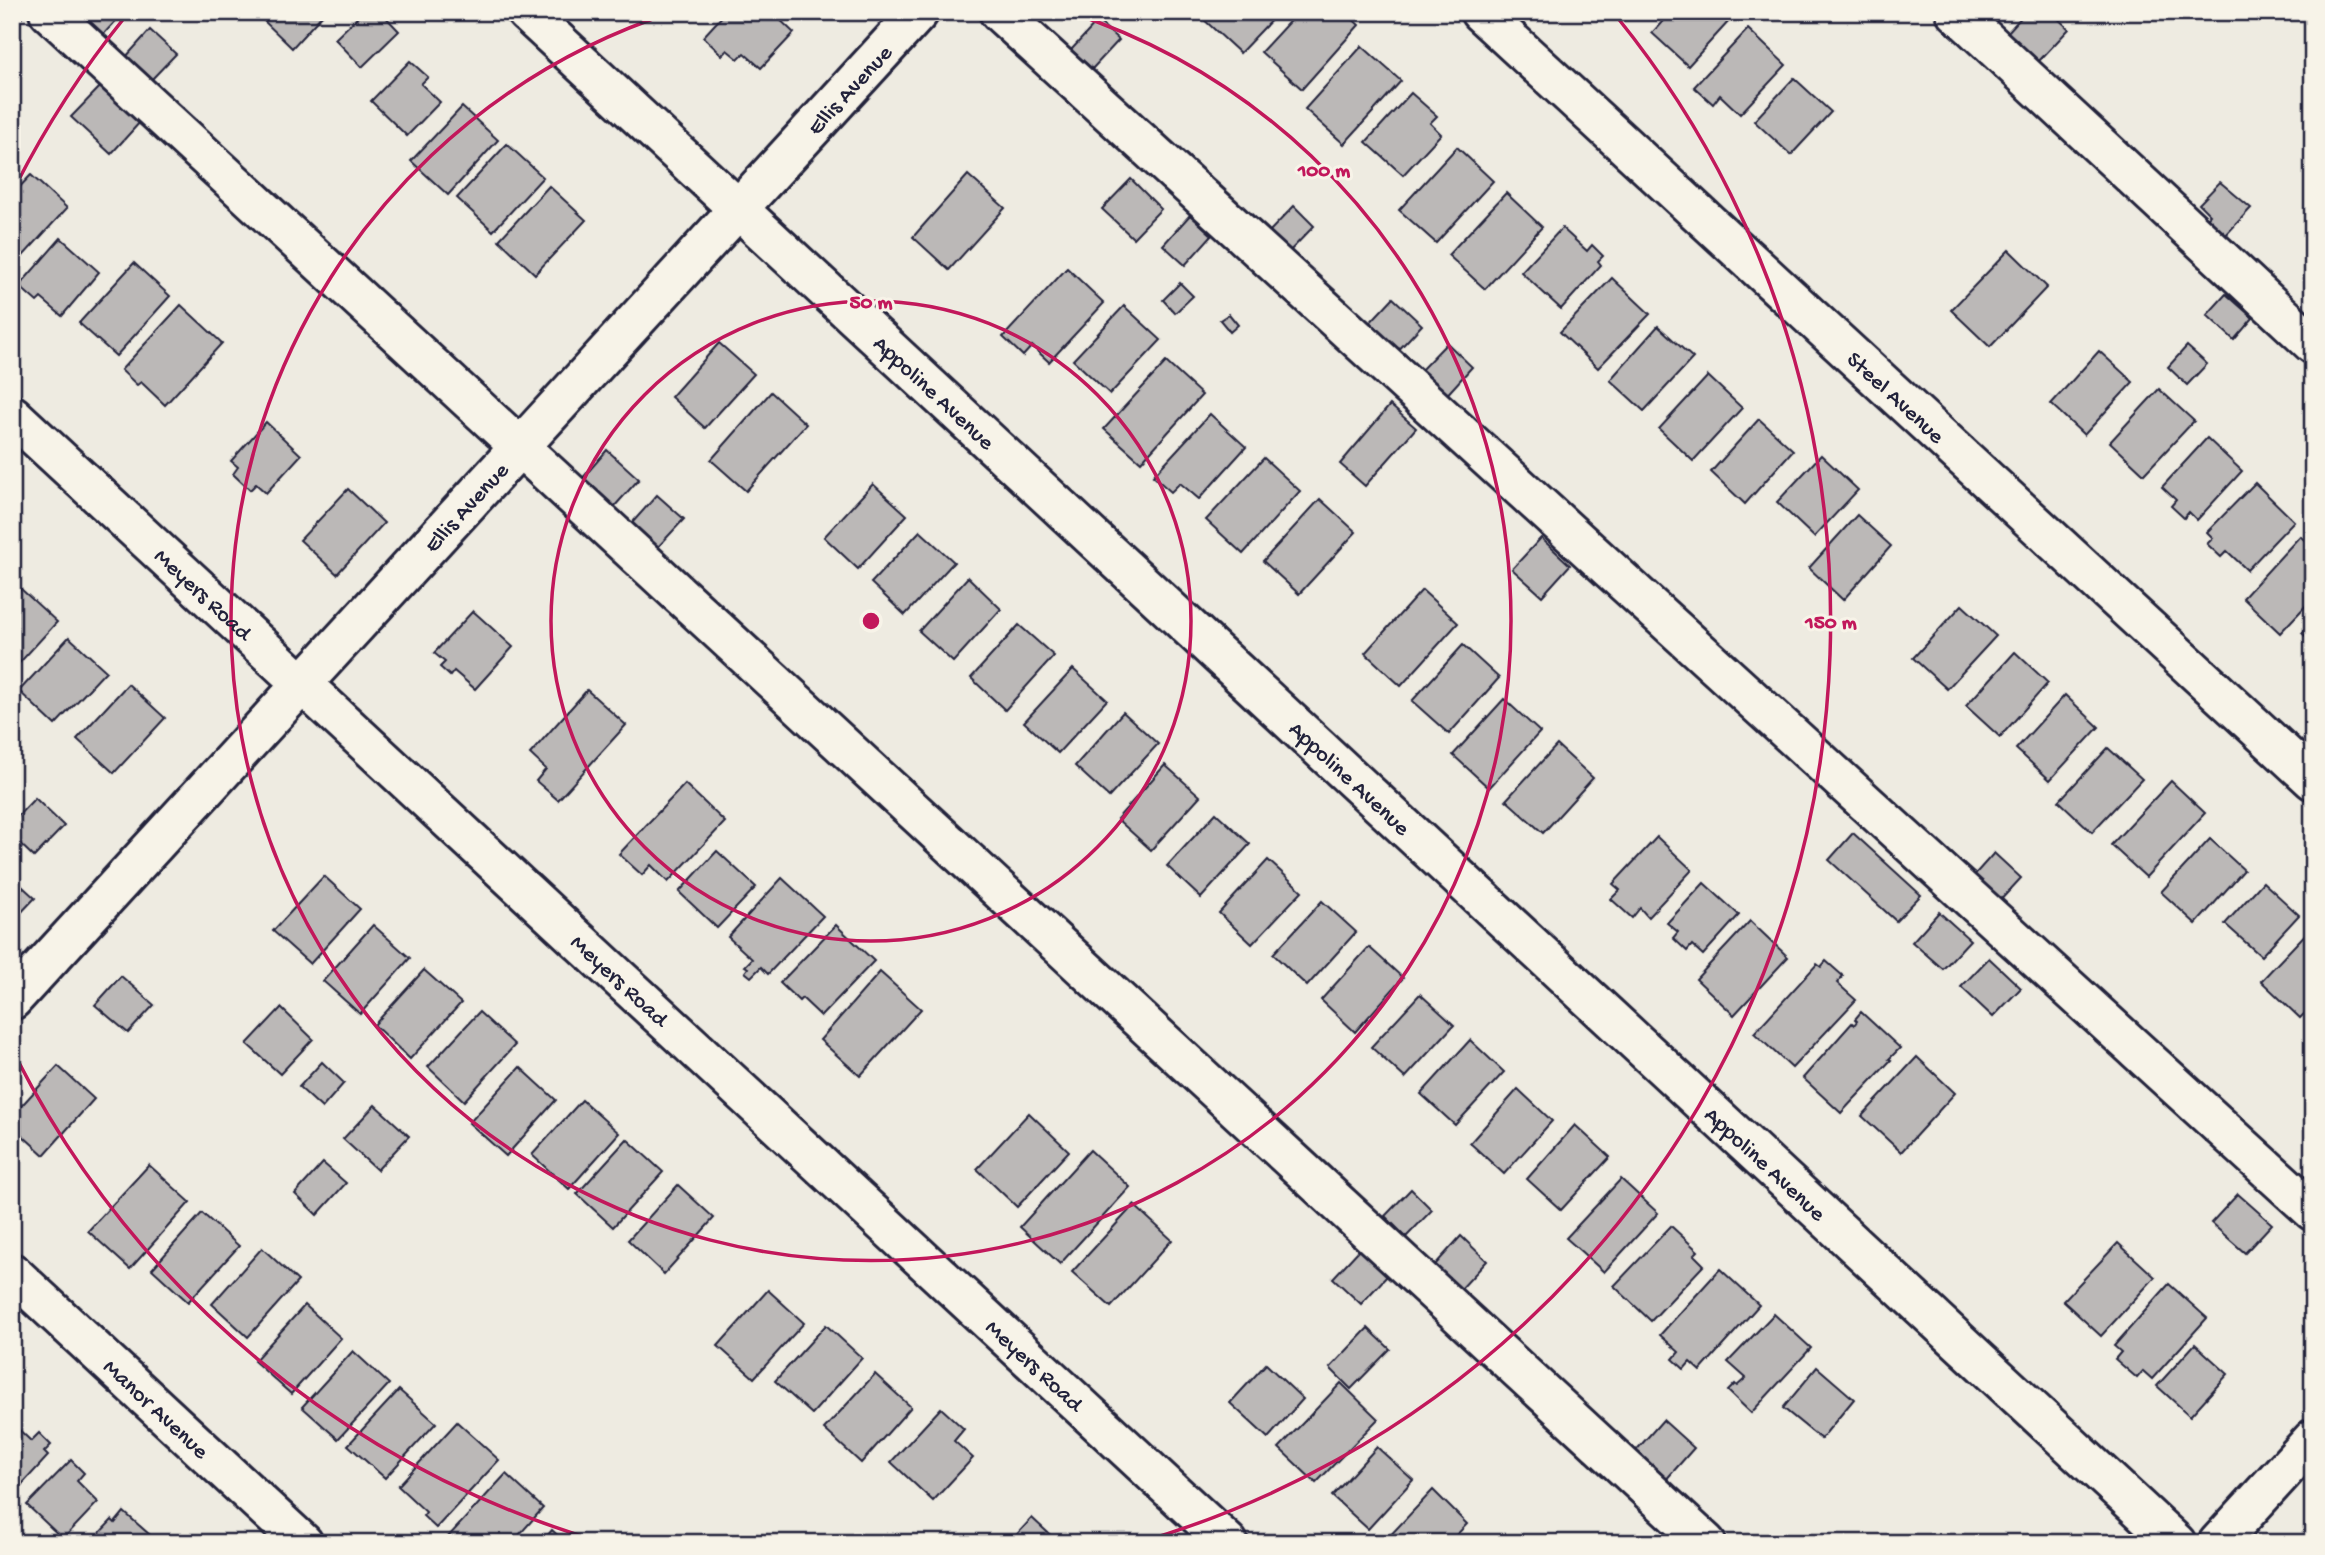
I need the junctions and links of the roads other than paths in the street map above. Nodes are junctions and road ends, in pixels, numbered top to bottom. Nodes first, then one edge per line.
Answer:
1 (49, 12) edge
2 (526, 12) edge
3 (919, 12) edge
4 (999, 12) edge
5 (1480, 12) edge
6 (1956, 12) edge
7 (737, 208) junction
8 (2313, 344) edge
9 (12, 415) edge
10 (520, 446) junction
11 (302, 684) junction
12 (2313, 780) edge
13 (12, 1000) edge
14 (2313, 1211) edge
15 (12, 1273) edge
16 (2313, 1439) edge
17 (303, 1543) edge
18 (1228, 1543) edge
19 (1706, 1543) edge
20 (2176, 1543) edge
21 (2218, 1543) edge

1 - 10 street
2 - 7 street, Appoline Avenue
3 - 7 street, Ellis Avenue
4 - 14 street
5 - 12 street, Steel Avenue
6 - 8 street
7 - 10 street, Ellis Avenue
7 - 20 street, Appoline Avenue
9 - 11 street, Meyers Road
10 - 11 street, Ellis Avenue
10 - 19 street
11 - 13 street, Ellis Avenue
11 - 18 street, Meyers Road
15 - 17 street, Manor Avenue
16 - 21 street

